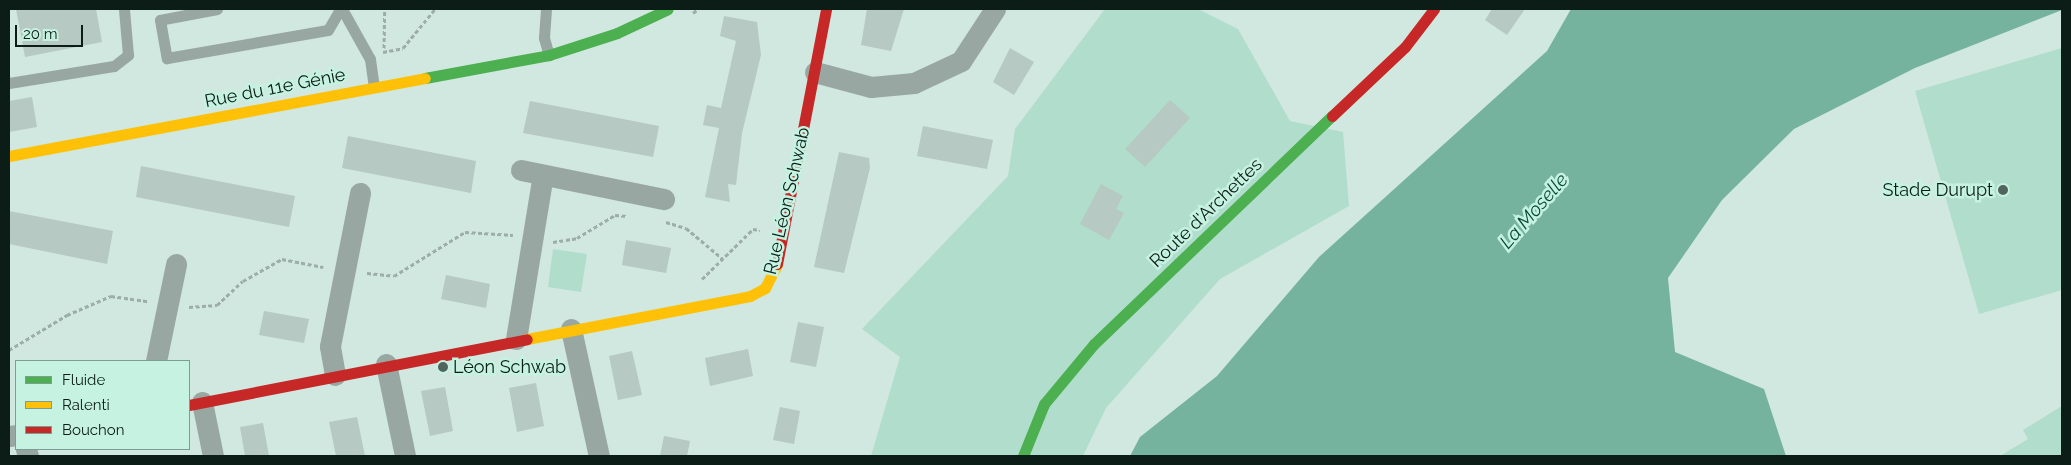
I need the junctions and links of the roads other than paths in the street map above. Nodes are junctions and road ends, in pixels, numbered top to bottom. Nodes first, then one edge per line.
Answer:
1 (124, 9) edge
2 (217, 9) edge
3 (341, 9) edge
4 (546, 9) edge
5 (668, 9) edge
6 (826, 9) edge
7 (995, 9) edge
8 (1434, 9) edge
9 (548, 55) junction
10 (815, 72) junction
11 (9, 83) edge
12 (374, 86) junction
13 (9, 156) edge
14 (522, 170) dead end
15 (543, 174) junction
16 (360, 193) dead end
17 (664, 199) dead end
18 (176, 264) dead end
19 (571, 329) junction
20 (516, 339) junction
21 (156, 360) edge
22 (386, 364) junction
23 (335, 375) junction
24 (196, 403) edge
25 (213, 456) edge
26 (405, 456) edge
27 (599, 456) edge
28 (1023, 456) edge

1 - 11 lane
2 - 3 lane
3 - 12 lane
4 - 9 lane
5 - 9 street, Rue du 11e Génie
6 - 10 street, Rue Léon Schwab
7 - 10 street
8 - 28 street, Route d'Archettes
9 - 12 street, Rue du 11e Génie
10 - 19 street, Rue Léon Schwab
12 - 13 street, Rue du 11e Génie
14 - 15 street
15 - 17 street
15 - 20 street
16 - 23 street
18 - 21 street
19 - 20 street, Rue Léon Schwab
19 - 27 street
20 - 22 street, Rue Léon Schwab
22 - 23 street, Rue Léon Schwab
22 - 26 street
23 - 24 street, Rue Léon Schwab
24 - 25 street

